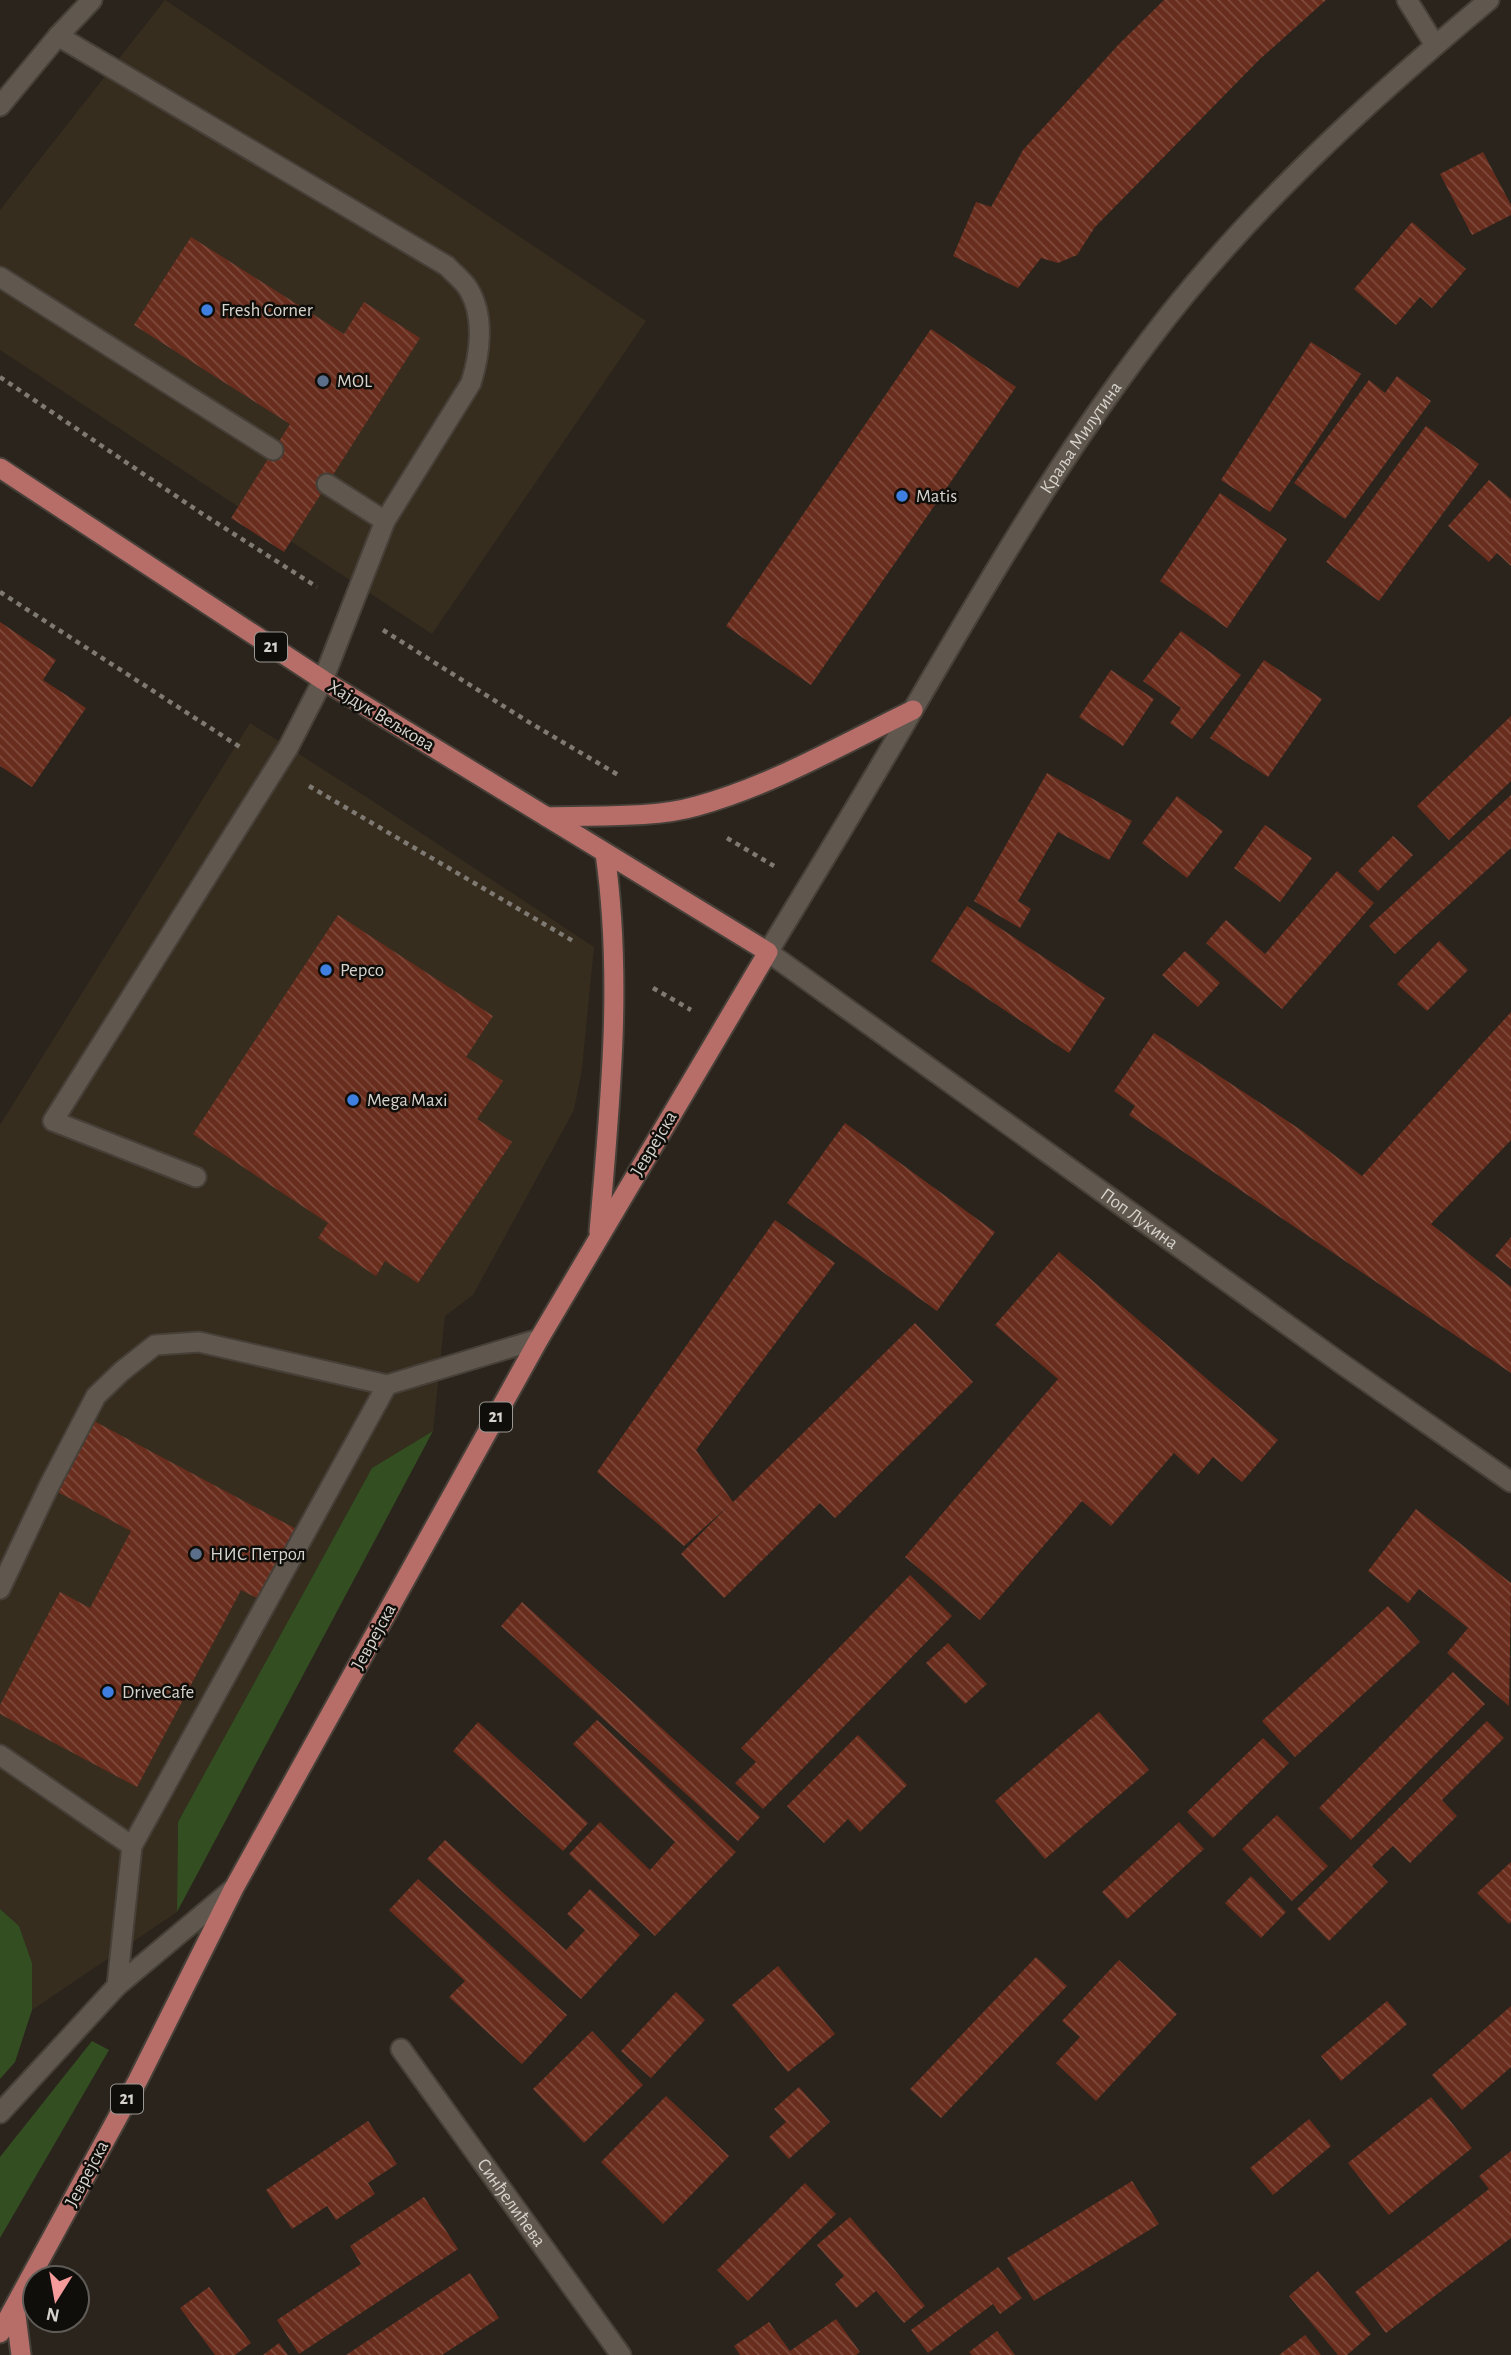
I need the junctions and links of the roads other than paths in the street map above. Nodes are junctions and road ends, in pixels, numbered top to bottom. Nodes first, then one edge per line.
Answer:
1 (92, 0) edge
2 (1406, 0) edge
3 (1489, 0) edge
4 (58, 36) junction
5 (1435, 46) junction
6 (0, 106) edge
7 (0, 277) edge
8 (273, 450) dead end
9 (0, 468) edge
10 (327, 484) dead end
11 (385, 521) junction
12 (323, 680) junction
13 (913, 710) junction
14 (547, 817) junction
15 (605, 853) junction
16 (768, 952) junction
17 (196, 1177) dead end
18 (598, 1239) junction
19 (539, 1339) junction
20 (387, 1385) junction
21 (1511, 1482) edge
22 (0, 1589) edge
23 (0, 1755) edge
24 (132, 1846) junction
25 (234, 1888) junction
26 (117, 1986) junction
27 (401, 2049) dead end
28 (0, 2113) edge
29 (15, 2308) junction
30 (0, 2333) edge
31 (21, 2355) edge
32 (621, 2355) edge

1 - 4 main road
2 - 5 main road
3 - 5 main road, Краља Милутина
4 - 6 main road
4 - 11 main road
5 - 13 main road, Краља Милутина
7 - 8 main road
9 - 12 main road, Хајдук Вељкова / 21
10 - 11 main road
11 - 12 main road
12 - 14 main road, Хајдук Вељкова / 21
12 - 17 main road
13 - 14 main road
13 - 16 main road, Краља Милутина
14 - 15 main road, Хајдук Вељкова / 21
15 - 16 main road, Хајдук Вељкова / 21
15 - 18 main road
16 - 18 main road, Јеврејска / 21
16 - 21 main road, Поп Лукина
18 - 19 main road, Јеврејска / 21
19 - 20 main road
19 - 25 main road, Јеврејска / 21
20 - 22 main road
20 - 24 main road
23 - 24 main road
24 - 26 main road
25 - 26 main road
25 - 29 main road, Јеврејска / 21
26 - 28 main road
27 - 32 main road, Синђелићева
29 - 30 main road, Јеврејска / 21
29 - 31 main road

